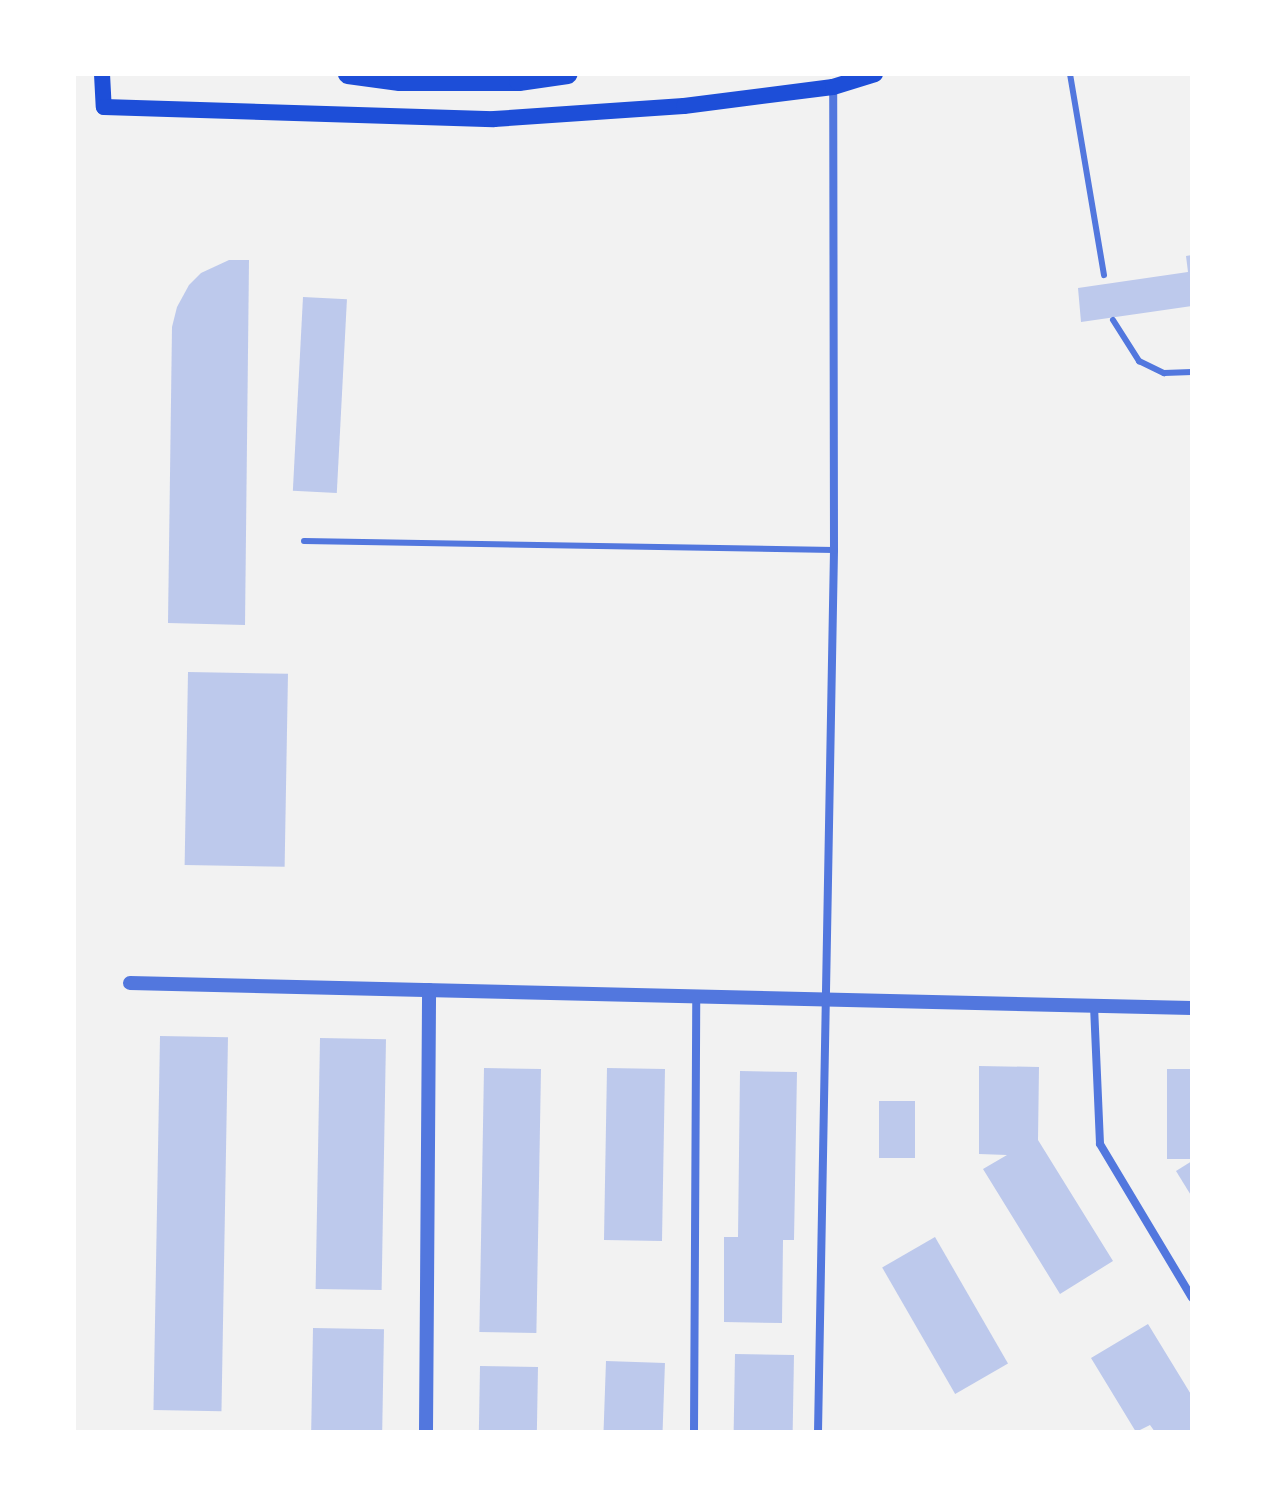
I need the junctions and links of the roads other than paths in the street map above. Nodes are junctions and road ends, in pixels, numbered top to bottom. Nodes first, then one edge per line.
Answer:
1 (102, 74) edge
2 (348, 74) edge
3 (568, 74) edge
4 (875, 74) edge
5 (1070, 74) edge
6 (833, 87) junction
7 (1104, 275) dead end
8 (1113, 320) dead end
9 (1192, 372) edge
10 (304, 541) dead end
11 (834, 550) junction
12 (130, 983) dead end
13 (429, 990) junction
14 (696, 997) junction
15 (827, 1000) junction
16 (1094, 1006) junction
17 (1192, 1008) edge
18 (1192, 1298) edge
19 (426, 1432) edge
20 (694, 1432) edge
21 (818, 1432) edge

1 - 6 main road
2 - 3 main road
4 - 6 main road
5 - 7 lane
6 - 11 street
8 - 9 lane
10 - 11 lane
11 - 15 street
12 - 13 street
13 - 14 street
13 - 19 street
14 - 15 street
14 - 20 street
15 - 16 street
15 - 21 street
16 - 17 street
16 - 18 street

